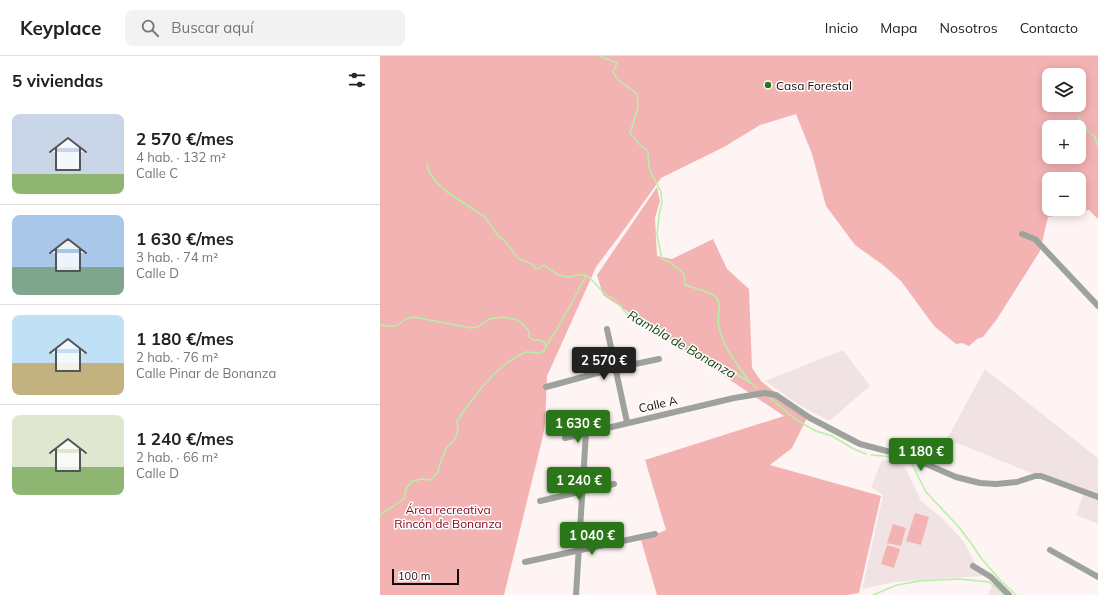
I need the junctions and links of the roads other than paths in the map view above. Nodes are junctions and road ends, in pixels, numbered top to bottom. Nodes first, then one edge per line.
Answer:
1 (1022, 234) dead end
2 (1098, 306) edge
3 (607, 328) dead end
4 (659, 359) dead end
5 (616, 368) junction
6 (546, 387) dead end
7 (627, 422) junction
8 (586, 432) junction
9 (565, 438) dead end
10 (614, 484) dead end
11 (582, 491) junction
12 (1098, 497) edge
13 (540, 501) dead end
14 (655, 534) dead end
15 (578, 550) junction
16 (1050, 550) dead end
17 (525, 562) dead end
18 (973, 566) dead end
19 (1098, 577) edge
20 (576, 595) edge
21 (1009, 595) edge

1 - 2 street
3 - 5 street
4 - 5 street
5 - 6 street
5 - 7 street
7 - 8 street, Calle A
7 - 12 street, Calle A
8 - 9 street, Calle A
8 - 11 street
10 - 11 street
11 - 13 street
11 - 15 street
14 - 15 street
15 - 17 street
15 - 20 street
16 - 19 street
18 - 21 street

